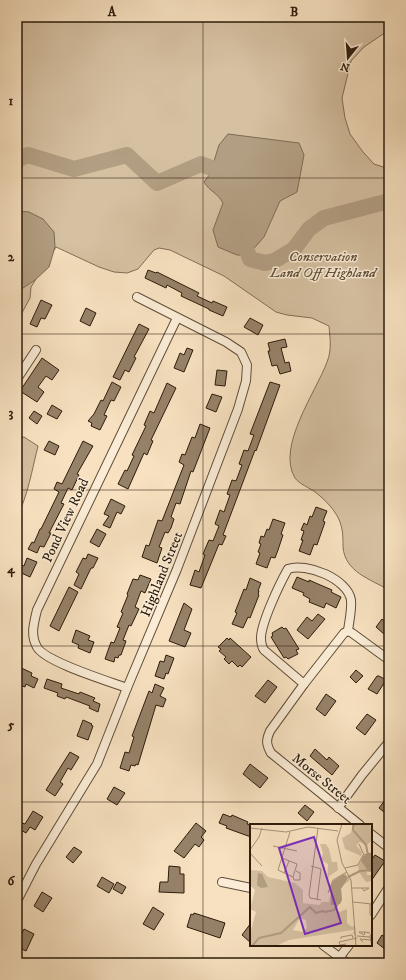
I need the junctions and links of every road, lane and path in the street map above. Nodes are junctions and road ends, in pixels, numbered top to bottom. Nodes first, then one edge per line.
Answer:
1 (137, 297) dead end
2 (177, 318) junction
3 (36, 350) dead end
4 (17, 379) edge
5 (348, 631) junction
6 (389, 660) edge
7 (304, 684) junction
8 (127, 688) junction
9 (389, 742) edge
10 (338, 808) junction
11 (359, 824) edge
12 (372, 835) edge
13 (389, 848) edge
14 (222, 882) dead end
15 (389, 887) edge
16 (250, 888) edge
17 (17, 901) edge
18 (372, 913) edge
19 (324, 946) edge
20 (348, 946) edge
21 (337, 960) edge
22 (347, 963) edge

1 - 2 street, Highland Street
2 - 8 street, Highland Street
2 - 8 street, Pond View Road
3 - 4 street
5 - 6 street
5 - 7 street
5 - 7 street
7 - 10 street, Morse Street
8 - 17 street, Highland Street
9 - 10 street
10 - 11 street, Morse Street
12 - 13 street
14 - 16 street
15 - 18 street
19 - 21 street
20 - 21 street
21 - 22 street

